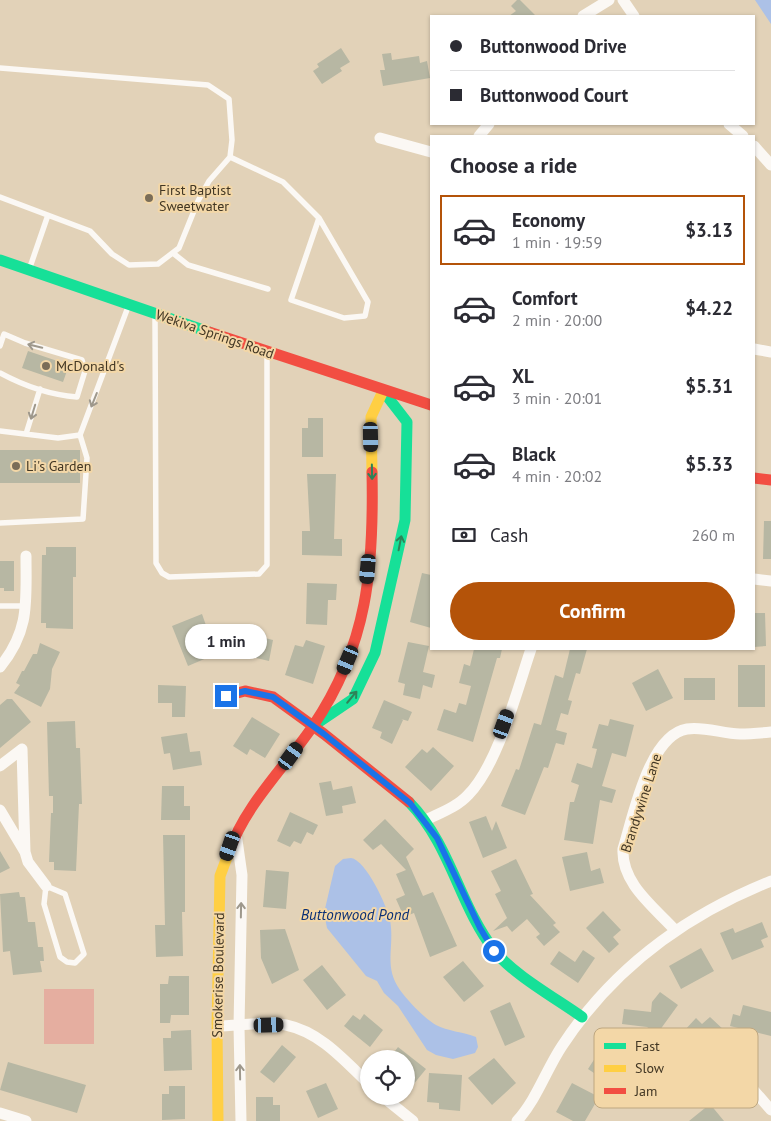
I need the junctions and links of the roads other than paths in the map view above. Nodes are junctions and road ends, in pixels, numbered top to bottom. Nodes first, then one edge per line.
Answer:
1 (610, 0) edge
2 (622, 0) edge
3 (585, 15) edge
4 (633, 15) edge
5 (0, 68) edge
6 (488, 125) edge
7 (731, 125) edge
8 (480, 135) edge
9 (742, 135) edge
10 (380, 138) dead end
11 (755, 147) edge
12 (430, 152) edge
13 (230, 157) junction
14 (771, 165) edge
15 (0, 197) edge
16 (48, 215) junction
17 (319, 218) junction
18 (173, 252) junction
19 (0, 260) edge
20 (29, 270) junction
21 (268, 290) dead end
22 (129, 305) junction
23 (155, 314) junction
24 (0, 346) edge
25 (755, 349) edge
26 (267, 352) junction
27 (771, 352) edge
28 (0, 374) edge
29 (40, 389) junction
30 (384, 391) junction
31 (430, 405) edge
32 (0, 431) edge
33 (26, 434) junction
34 (80, 435) junction
35 (755, 478) edge
36 (771, 480) edge
37 (0, 523) edge
38 (26, 556) dead end
39 (755, 579) edge
40 (771, 581) edge
41 (0, 606) edge
42 (26, 606) junction
43 (361, 621) junction
44 (382, 626) junction
45 (531, 650) edge
46 (1, 661) edge
47 (226, 696) dead end
48 (313, 726) junction
49 (771, 732) edge
50 (0, 766) edge
51 (0, 810) edge
52 (426, 820) junction
53 (236, 831) junction
54 (25, 852) junction
55 (771, 881) edge
56 (46, 886) junction
57 (675, 930) junction
58 (582, 1017) junction
59 (216, 1026) junction
60 (239, 1026) junction
61 (360, 1076) edge
62 (758, 1096) edge
63 (393, 1105) edge
64 (771, 1110) edge
65 (0, 1113) edge
66 (26, 1121) edge
67 (218, 1121) edge
68 (241, 1121) edge
69 (413, 1121) edge
70 (517, 1121) edge

1 - 3 street
2 - 4 street
5 - 13 lane
6 - 8 street
7 - 9 street
10 - 12 street
11 - 14 street
13 - 17 lane
13 - 18 lane
15 - 16 lane
16 - 18 lane
16 - 20 lane
17 - 17 lane
18 - 21 lane
19 - 20 street, Wekiva Springs Road
20 - 22 street, Wekiva Springs Road
22 - 23 street, Wekiva Springs Road
22 -> 34 lane
23 - 26 street, Wekiva Springs Road
23 - 26 lane
29 -> 24 lane
25 - 27 street
26 - 30 street, Wekiva Springs Road
28 - 29 lane
29 -> 33 lane
30 - 31 street, Wekiva Springs Road
30 -> 43 street, Smokerise Boulevard
44 -> 30 street, Smokerise Boulevard
32 - 33 lane
33 - 34 lane
34 - 37 lane
35 - 36 street
38 - 42 street
39 - 40 street
41 - 42 lane
42 - 46 street
43 - 44 street
43 - 48 street, Smokerise Boulevard
48 -> 44 street, Smokerise Boulevard
45 - 52 street
47 - 48 street
48 - 52 street
48 - 53 street, Smokerise Boulevard
49 - 57 street, Brandywine Lane
50 - 54 street
51 - 54 street
52 - 58 street
53 - 59 street, Smokerise Boulevard
60 -> 53 street, Smokerise Boulevard
54 - 56 street
55 - 57 street
56 - 56 lane
57 - 58 street
58 - 70 street
59 - 60 street
59 - 67 street, Smokerise Boulevard
60 - 61 street
68 -> 60 street, Smokerise Boulevard
62 - 64 street
63 - 69 street
65 - 66 street

